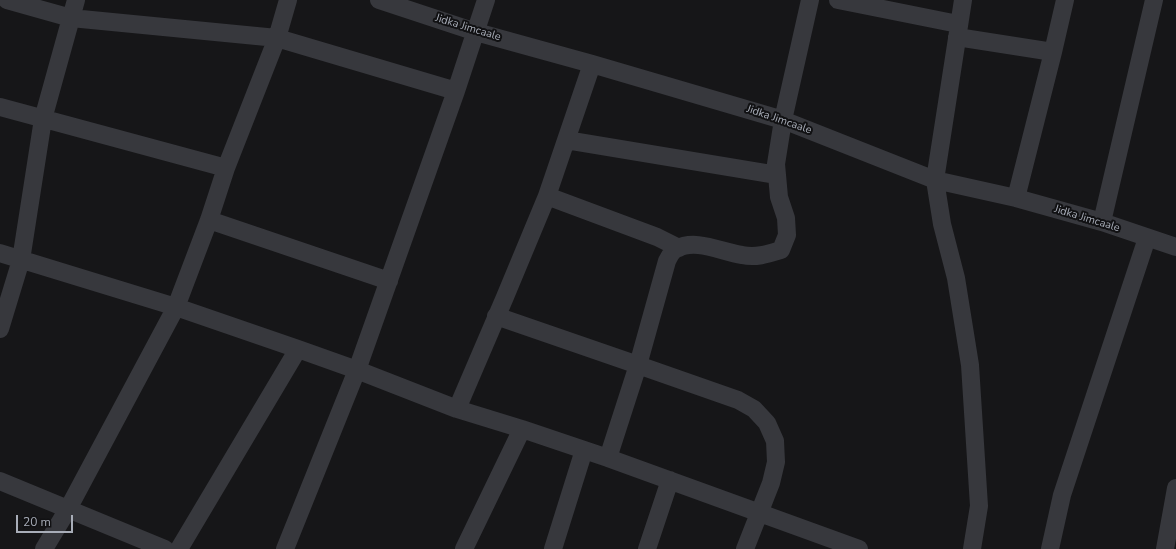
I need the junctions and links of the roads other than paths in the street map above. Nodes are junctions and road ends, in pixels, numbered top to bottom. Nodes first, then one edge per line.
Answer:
1 (7, 0) edge
2 (76, 0) edge
3 (288, 0) edge
4 (379, 0) edge
5 (486, 0) edge
6 (810, 0) edge
7 (838, 0) edge
8 (963, 0) edge
9 (1065, 0) edge
10 (1154, 0) edge
11 (71, 18) junction
12 (958, 31) junction
13 (476, 32) junction
14 (277, 38) junction
15 (1053, 52) junction
16 (592, 64) junction
17 (456, 91) junction
18 (0, 107) edge
19 (43, 119) junction
20 (783, 120) junction
21 (566, 140) junction
22 (226, 168) junction
23 (777, 175) junction
24 (935, 180) junction
25 (547, 196) junction
26 (1016, 198) junction
27 (209, 220) junction
28 (1102, 222) junction
29 (1147, 238) junction
30 (1176, 247) edge
31 (680, 248) junction
32 (0, 253) edge
33 (21, 260) junction
34 (389, 281) junction
35 (176, 307) junction
36 (496, 316) junction
37 (0, 329) edge
38 (298, 349) junction
39 (638, 365) junction
40 (357, 370) junction
41 (457, 409) junction
42 (522, 429) junction
43 (584, 450) junction
44 (608, 458) junction
45 (670, 480) junction
46 (0, 481) edge
47 (1176, 488) edge
48 (68, 509) junction
49 (759, 512) junction
50 (44, 549) edge
51 (165, 549) edge
52 (179, 549) edge
53 (285, 549) edge
54 (464, 549) edge
55 (553, 549) edge
56 (647, 549) edge
57 (745, 549) edge
58 (859, 549) edge
59 (972, 549) edge
60 (1050, 549) edge
61 (1165, 549) edge

1 - 11 street
2 - 11 street
3 - 14 street
4 - 13 street, Jidka Jimcaale
5 - 13 street
6 - 20 street
7 - 12 street
8 - 12 street
9 - 15 street
10 - 28 street
11 - 14 street
11 - 19 street
12 - 15 street
12 - 24 street
13 - 16 street, Jidka Jimcaale
13 - 17 street
14 - 17 street
14 - 22 street
15 - 26 street
16 - 20 street, Jidka Jimcaale
16 - 21 street
17 - 34 street
18 - 19 street
19 - 22 street
19 - 33 street
20 - 23 street
20 - 24 street, Jidka Jimcaale
21 - 23 street
21 - 25 street
22 - 27 street
23 - 31 street
24 - 26 street, Jidka Jimcaale
24 - 59 street
25 - 31 street
25 - 36 street
26 - 28 street, Jidka Jimcaale
27 - 34 street
27 - 35 street
28 - 29 street, Jidka Jimcaale
29 - 30 street, Jidka Jimcaale
29 - 60 street
31 - 39 street
32 - 33 street
33 - 35 street
33 - 37 street
34 - 40 street
35 - 38 street
35 - 48 street
36 - 39 street
36 - 41 street
38 - 40 street
38 - 52 street
39 - 44 street
39 - 49 street
40 - 41 street
40 - 53 street
41 - 42 street
42 - 43 street
42 - 54 street
43 - 44 street
43 - 55 street
44 - 45 street
45 - 49 street
45 - 56 street
46 - 48 street
47 - 61 street
48 - 50 street
48 - 51 street
49 - 57 street
49 - 58 street

